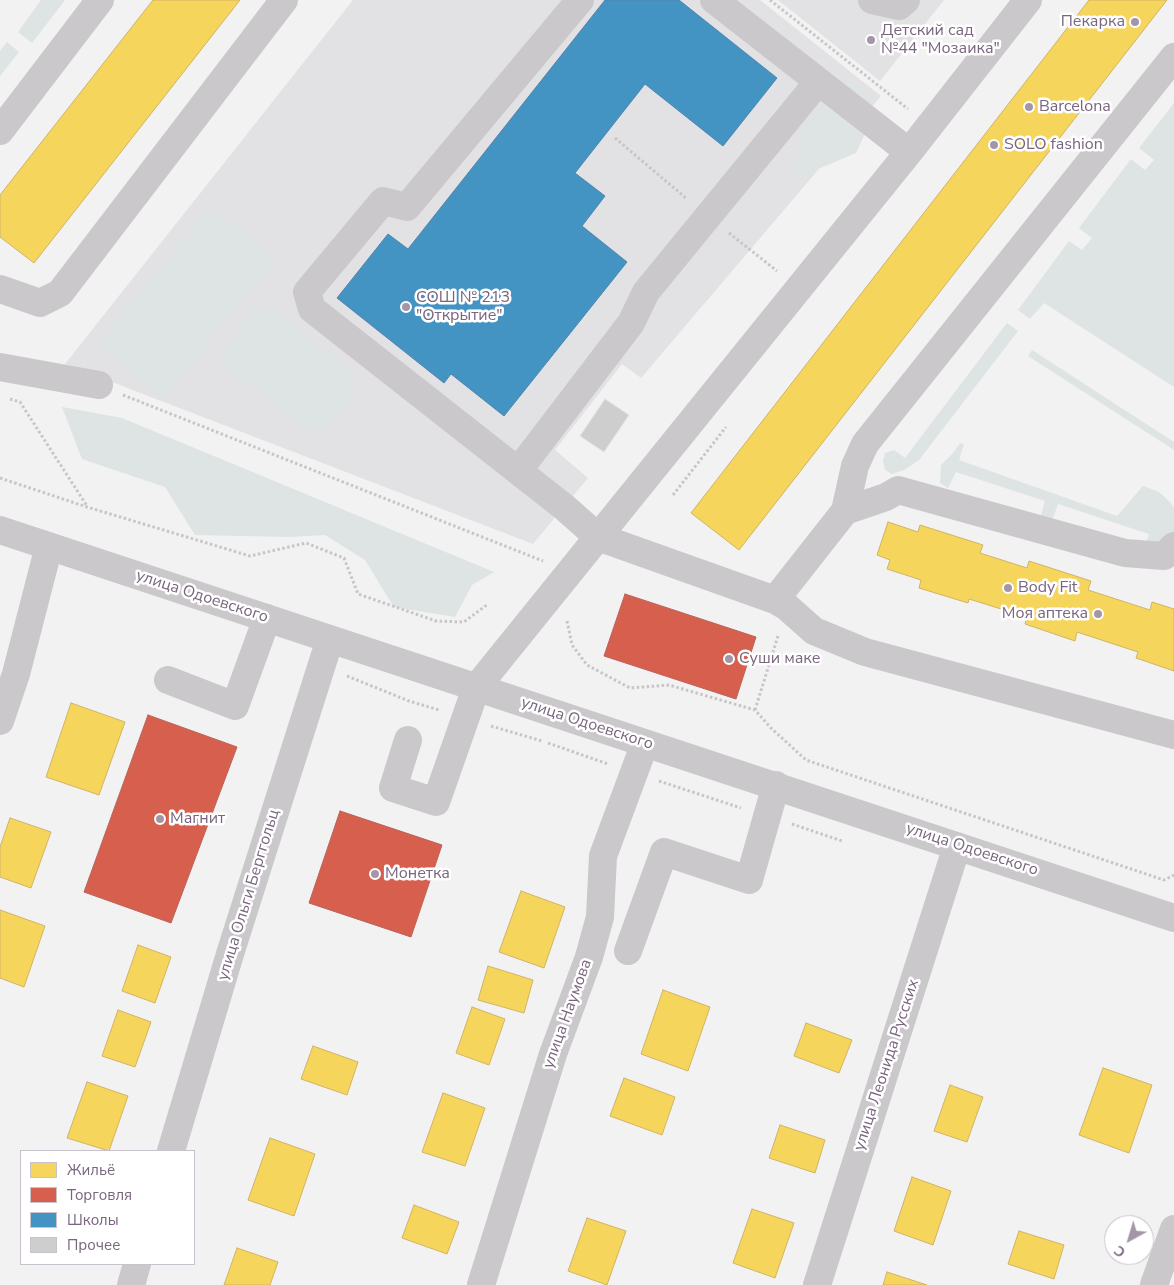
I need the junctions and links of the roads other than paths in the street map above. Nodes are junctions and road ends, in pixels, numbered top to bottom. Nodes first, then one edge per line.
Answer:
1 (100, 0) edge
2 (284, 0) edge
3 (580, 0) edge
4 (714, 0) edge
5 (872, 0) edge
6 (906, 0) edge
7 (1028, 0) edge
8 (1174, 57) edge
9 (818, 82) junction
10 (0, 131) edge
11 (909, 152) junction
12 (0, 289) edge
13 (0, 367) edge
14 (99, 385) road end
15 (518, 471) junction
16 (845, 511) junction
17 (0, 530) edge
18 (598, 537) junction
19 (49, 546) junction
20 (1174, 546) edge
21 (781, 604) junction
22 (267, 618) junction
23 (330, 639) junction
24 (168, 680) dead end
25 (476, 688) junction
26 (0, 721) edge
27 (1174, 735) edge
28 (408, 740) dead end
29 (646, 743) junction
30 (776, 785) junction
31 (957, 846) junction
32 (1174, 918) edge
33 (628, 951) dead end
34 (171, 1150) edge
35 (1174, 1229) edge
36 (137, 1265) edge
37 (131, 1285) edge
38 (481, 1285) edge
39 (817, 1285) edge
40 (1154, 1285) edge

1 - 10 street
2 - 12 street
3 - 15 street
4 - 9 street
5 - 6 street
7 - 11 street
8 - 16 street
9 - 11 street
9 - 15 street
11 - 18 street
13 - 14 street
15 - 18 street
16 - 20 street
16 - 21 street
17 - 19 street, улица Одоевского
18 - 21 street
18 - 25 street
19 - 22 street, улица Одоевского
19 - 26 street
21 - 27 street
22 - 23 street, улица Одоевского
22 - 24 street
23 - 25 street, улица Одоевского
23 - 34 street, улица Ольги Берггольц
25 - 28 street
25 - 29 street, улица Одоевского
29 - 30 street, улица Одоевского
29 - 38 street, улица Наумова
30 - 31 street, улица Одоевского
30 - 33 street
31 - 32 street, улица Одоевского
31 - 39 street, улица Леонида Русских
35 - 40 street
36 - 37 street

